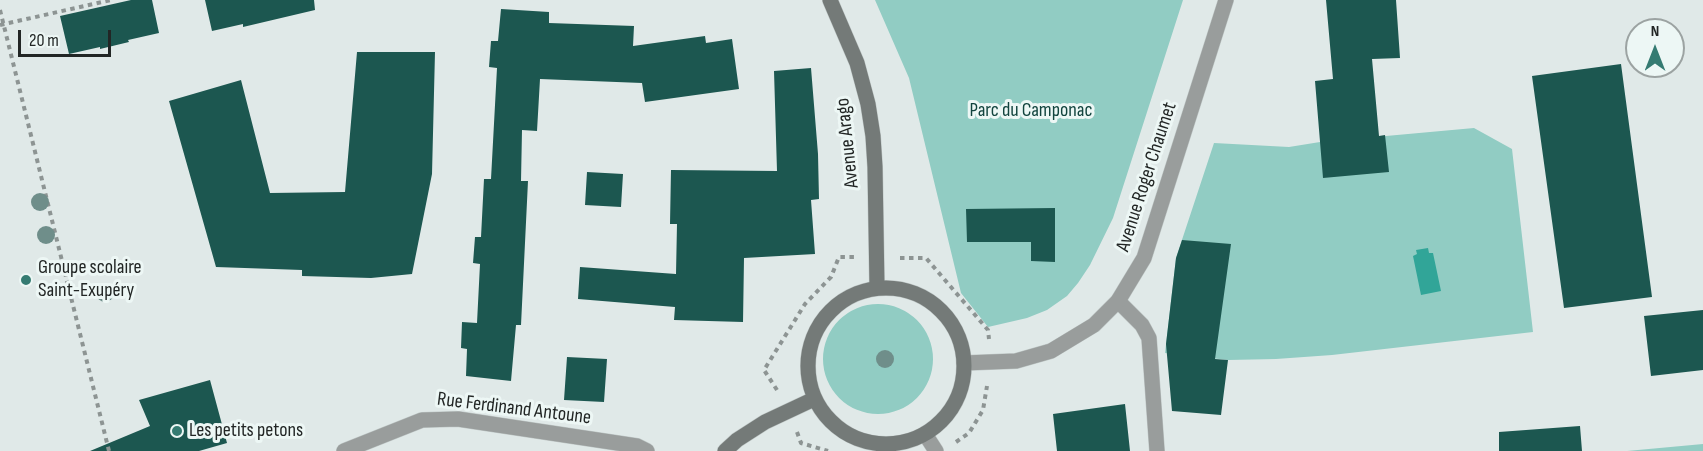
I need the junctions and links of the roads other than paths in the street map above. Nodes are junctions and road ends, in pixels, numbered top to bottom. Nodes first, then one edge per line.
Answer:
1 (830, 0) edge
2 (1226, 0) edge
3 (877, 287) junction
4 (1118, 301) junction
5 (964, 363) junction
6 (814, 399) junction
7 (925, 434) junction
8 (344, 451) edge
9 (647, 451) edge
10 (726, 451) edge
11 (936, 451) edge
12 (1157, 451) edge

1 - 3 main road, Avenue Arago
2 - 4 street, Avenue Roger Chaumet
3 - 5 main road
3 - 6 main road
4 - 5 street, Avenue Roger Chaumet
4 - 12 street
5 - 7 main road
6 - 7 main road
6 - 10 main road
7 - 11 street
8 - 9 street, Rue Ferdinand Antoune

